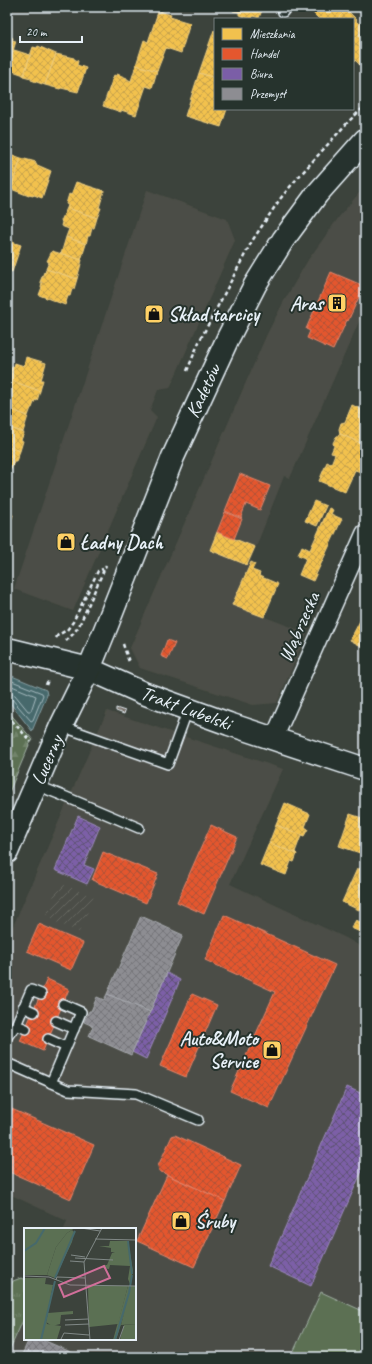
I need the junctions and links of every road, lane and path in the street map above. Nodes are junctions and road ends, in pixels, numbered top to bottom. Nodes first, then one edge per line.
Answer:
1 (365, 140) edge
2 (365, 533) edge
3 (124, 639) dead end
4 (7, 649) edge
5 (51, 661) junction
6 (132, 666) dead end
7 (89, 669) junction
8 (46, 685) dead end
9 (188, 709) junction
10 (7, 715) edge
11 (61, 726) junction
12 (274, 738) junction
13 (31, 743) dead end
14 (365, 769) edge
15 (36, 785) junction
16 (139, 828) dead end
17 (7, 852) edge
18 (41, 994) dead end
19 (63, 1004) dead end
20 (23, 1007) junction
21 (34, 1012) dead end
22 (56, 1021) dead end
23 (16, 1025) junction
24 (26, 1029) dead end
25 (74, 1029) junction
26 (7, 1037) edge
27 (48, 1039) dead end
28 (66, 1047) junction
29 (7, 1063) edge
30 (51, 1083) junction
31 (198, 1120) dead end

1 - 7 street, Kadetów
2 - 12 street, Wąbrzeska
3 - 6 path
4 - 5 street, Trakt Lubelski
5 - 5 path
5 - 7 street, Trakt Lubelski
5 - 8 path
7 - 9 street, Trakt Lubelski
7 - 11 street, Lucerny
9 - 11 lane
9 - 12 street, Trakt Lubelski
10 - 13 path
11 - 15 street, Lucerny
12 - 14 street, Trakt Lubelski
15 - 16 lane
15 - 17 street, Lucerny
18 - 20 lane
19 - 25 lane
20 - 21 lane
20 - 23 lane
22 - 25 lane
23 - 24 lane
23 - 26 lane
25 - 28 lane
27 - 28 lane
28 - 30 lane
29 - 30 lane
30 - 31 lane

